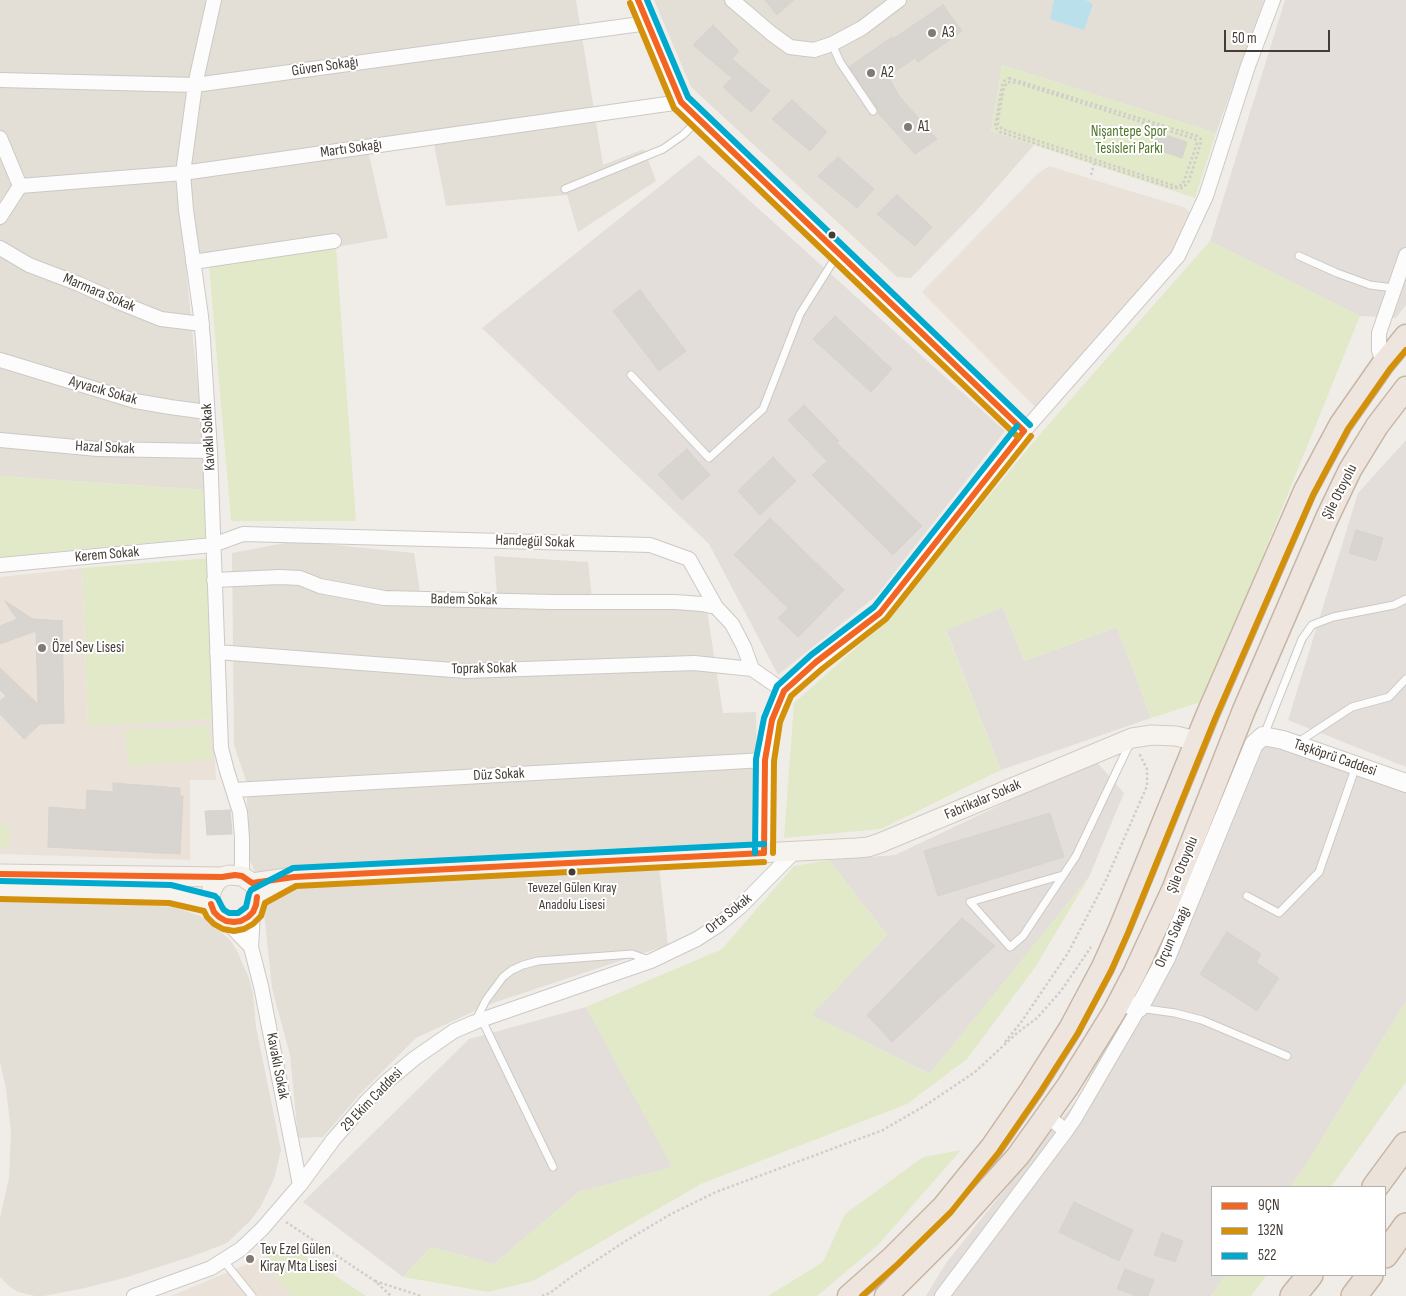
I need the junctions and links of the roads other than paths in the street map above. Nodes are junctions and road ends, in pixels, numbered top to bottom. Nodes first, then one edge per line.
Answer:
1 (214, 0) edge
2 (638, 0) edge
3 (732, 0) edge
4 (899, 0) edge
5 (1273, 0) edge
6 (648, 23) junction
7 (832, 44) junction
8 (0, 80) edge
9 (195, 85) junction
10 (681, 102) junction
11 (873, 111) dead end
12 (699, 119) junction
13 (0, 141) edge
14 (183, 173) junction
15 (20, 186) junction
16 (565, 189) dead end
17 (0, 217) edge
18 (334, 241) dead end
19 (0, 248) edge
20 (839, 252) junction
21 (1406, 255) edge
22 (1300, 256) dead end
23 (193, 262) junction
24 (1394, 288) junction
25 (202, 324) junction
26 (1406, 336) edge
27 (0, 360) edge
28 (1383, 364) junction
29 (631, 375) dead end
30 (1406, 388) edge
31 (207, 412) junction
32 (1024, 430) junction
33 (0, 440) edge
34 (210, 451) junction
35 (213, 545) junction
36 (0, 565) edge
37 (214, 580) junction
38 (1406, 599) edge
39 (716, 607) junction
40 (217, 652) junction
41 (752, 670) junction
42 (1406, 679) edge
43 (784, 691) junction
44 (1264, 736) junction
45 (1132, 738) junction
46 (1197, 742) junction
47 (1294, 744) junction
48 (765, 760) junction
49 (1356, 765) junction
50 (1406, 783) edge
51 (234, 790) junction
52 (795, 851) junction
53 (764, 853) junction
54 (0, 874) edge
55 (1063, 875) junction
56 (222, 877) junction
57 (0, 890) edge
58 (251, 892) junction
59 (1247, 896) dead end
60 (211, 904) junction
61 (226, 921) junction
62 (251, 948) junction
63 (651, 961) junction
64 (1129, 1005) junction
65 (479, 1021) junction
66 (1287, 1056) dead end
67 (1046, 1116) junction
68 (1066, 1131) junction
69 (1406, 1145) edge
70 (553, 1167) dead end
71 (300, 1185) junction
72 (1376, 1186) edge
73 (1406, 1226) edge
74 (946, 1236) junction
75 (1386, 1254) edge
76 (223, 1260) junction
77 (1309, 1276) edge
78 (1369, 1276) edge
79 (134, 1296) edge
80 (252, 1296) edge
81 (849, 1296) edge
82 (886, 1296) edge
83 (904, 1296) edge
84 (942, 1296) edge
85 (1294, 1296) edge
86 (1354, 1296) edge

1 - 9 street, Kavaklı Sokak
2 - 6 street
3 - 7 street
4 - 7 street
5 - 32 street
6 - 9 street, Güven Sokağı
6 - 10 street
7 - 11 lane
8 - 9 street, Güven Sokağı
9 - 14 street, Kavaklı Sokak
10 - 12 street
10 - 14 street, Martı Sokağı
12 - 16 lane
12 - 20 street
13 - 15 street
14 - 15 street, Martı Sokağı
14 - 23 street, Kavaklı Sokak
15 - 17 street
18 - 23 street
19 - 25 street, Marmara Sokak
20 - 29 lane
20 - 32 street
21 - 24 street
22 - 24 lane
23 - 25 street, Kavaklı Sokak
24 - 28 street
25 - 31 street, Kavaklı Sokak
26 - 28 highway, Şile Otoyolu
27 - 31 street, Ayvacık Sokak
28 - 46 highway, Şile Otoyolu
30 - 64 highway, Şile Otoyolu
31 - 34 street, Kavaklı Sokak
32 - 43 street
33 - 34 street, Hazal Sokak
34 - 35 street, Kavaklı Sokak
35 - 36 street, Kerem Sokak
35 - 37 street, Kavaklı Sokak
35 - 39 street, Handegül Sokak
37 - 39 street, Badem Sokak
37 - 40 street, Kavaklı Sokak
38 - 44 lane
39 - 41 street, Handegül Sokak
40 - 41 street, Toprak Sokak
40 - 51 street, Kavaklı Sokak
41 - 43 street
42 - 47 lane
43 - 48 street
44 - 47 street, Taşköprü Caddesi
44 - 64 street, Orçun Sokağı
45 - 46 main road, Fabrikalar Sokak
45 - 52 main road, Fabrikalar Sokak
45 - 55 lane
46 - 81 highway, Şile Otoyolu
47 - 49 street, Taşköprü Caddesi
48 - 51 street, Düz Sokak
48 - 53 street
49 - 50 street, Taşköprü Caddesi
49 - 59 lane
51 - 58 street, Kavaklı Sokak
52 - 53 main road, Fabrikalar Sokak
52 - 63 street, Orta Sokak
53 - 58 main road, Fabrikalar Sokak
54 - 56 main road
55 - 55 lane
56 - 58 main road
56 - 60 main road
57 - 60 main road
58 - 61 main road
58 - 62 street, Kavaklı Sokak
60 - 61 main road
61 - 62 street
62 - 71 street, Kavaklı Sokak
63 - 65 street, 29 Ekim Caddesi
63 - 65 lane
64 - 66 lane
64 - 67 highway, Şile Otoyolu
64 - 68 street, Orçun Sokağı
65 - 70 lane
65 - 71 street, 29 Ekim Caddesi
67 - 68 street
67 - 74 highway, Şile Otoyolu
68 - 84 street, Orçun Sokağı
69 - 72 highway
71 - 76 street, 29 Ekim Caddesi
73 - 75 highway
74 - 82 highway, Şile Otoyolu
74 - 83 highway
76 - 79 street, 29 Ekim Caddesi
76 - 80 lane
77 - 85 highway
78 - 86 highway

